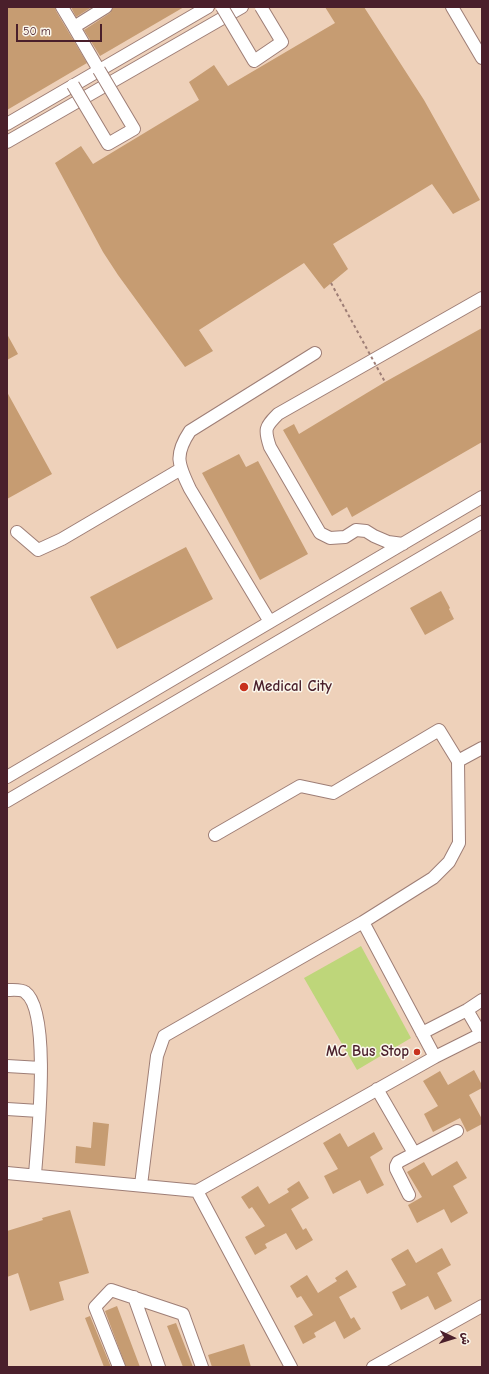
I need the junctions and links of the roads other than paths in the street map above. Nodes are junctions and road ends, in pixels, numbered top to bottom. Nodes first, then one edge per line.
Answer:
1 (62, 7) edge
2 (106, 7) edge
3 (208, 7) edge
4 (222, 7) edge
5 (242, 7) edge
6 (261, 7) edge
7 (452, 7) edge
8 (74, 27) junction
9 (482, 58) edge
10 (99, 70) junction
11 (73, 85) junction
12 (7, 124) edge
13 (7, 142) edge
14 (482, 298) edge
15 (315, 353) dead end
16 (182, 469) junction
17 (482, 498) edge
18 (482, 522) edge
19 (17, 532) dead end
20 (403, 544) junction
21 (270, 622) junction
22 (482, 748) edge
23 (458, 761) junction
24 (7, 776) edge
25 (7, 801) edge
26 (214, 836) dead end
27 (362, 922) junction
28 (7, 990) edge
29 (482, 1000) edge
30 (467, 1010) junction
31 (422, 1033) junction
32 (481, 1035) edge
33 (435, 1057) junction
34 (7, 1066) edge
35 (41, 1068) junction
36 (377, 1089) junction
37 (7, 1108) edge
38 (39, 1111) junction
39 (457, 1131) dead end
40 (414, 1153) junction
41 (7, 1173) edge
42 (35, 1175) junction
43 (141, 1185) junction
44 (197, 1191) junction
45 (409, 1195) dead end
46 (134, 1297) junction
47 (482, 1306) edge
48 (119, 1367) edge
49 (159, 1367) edge
50 (202, 1367) edge
51 (291, 1367) edge
52 (373, 1367) edge

1 - 8 street
2 - 8 street
3 - 10 street
4 - 6 street, bridge
5 - 13 street
7 - 9 street
8 - 10 street
10 - 11 street
10 - 11 street, bridge
11 - 12 street
14 - 20 street
15 - 16 street
16 - 19 street
16 - 21 street
17 - 20 street
18 - 25 street
20 - 21 street
21 - 24 street
22 - 23 street
23 - 26 street
23 - 27 street
27 - 31 street
27 - 43 street
28 - 35 street
29 - 30 street
30 - 31 street
30 - 32 street
31 - 33 street
32 - 33 street
33 - 36 street
34 - 35 street
35 - 38 street
36 - 40 street
36 - 44 street
37 - 38 street
38 - 42 street
39 - 40 street
40 - 45 street
41 - 42 street
42 - 43 street
43 - 44 street
44 - 51 street
46 - 48 street
46 - 49 street
46 - 50 street
47 - 52 street

